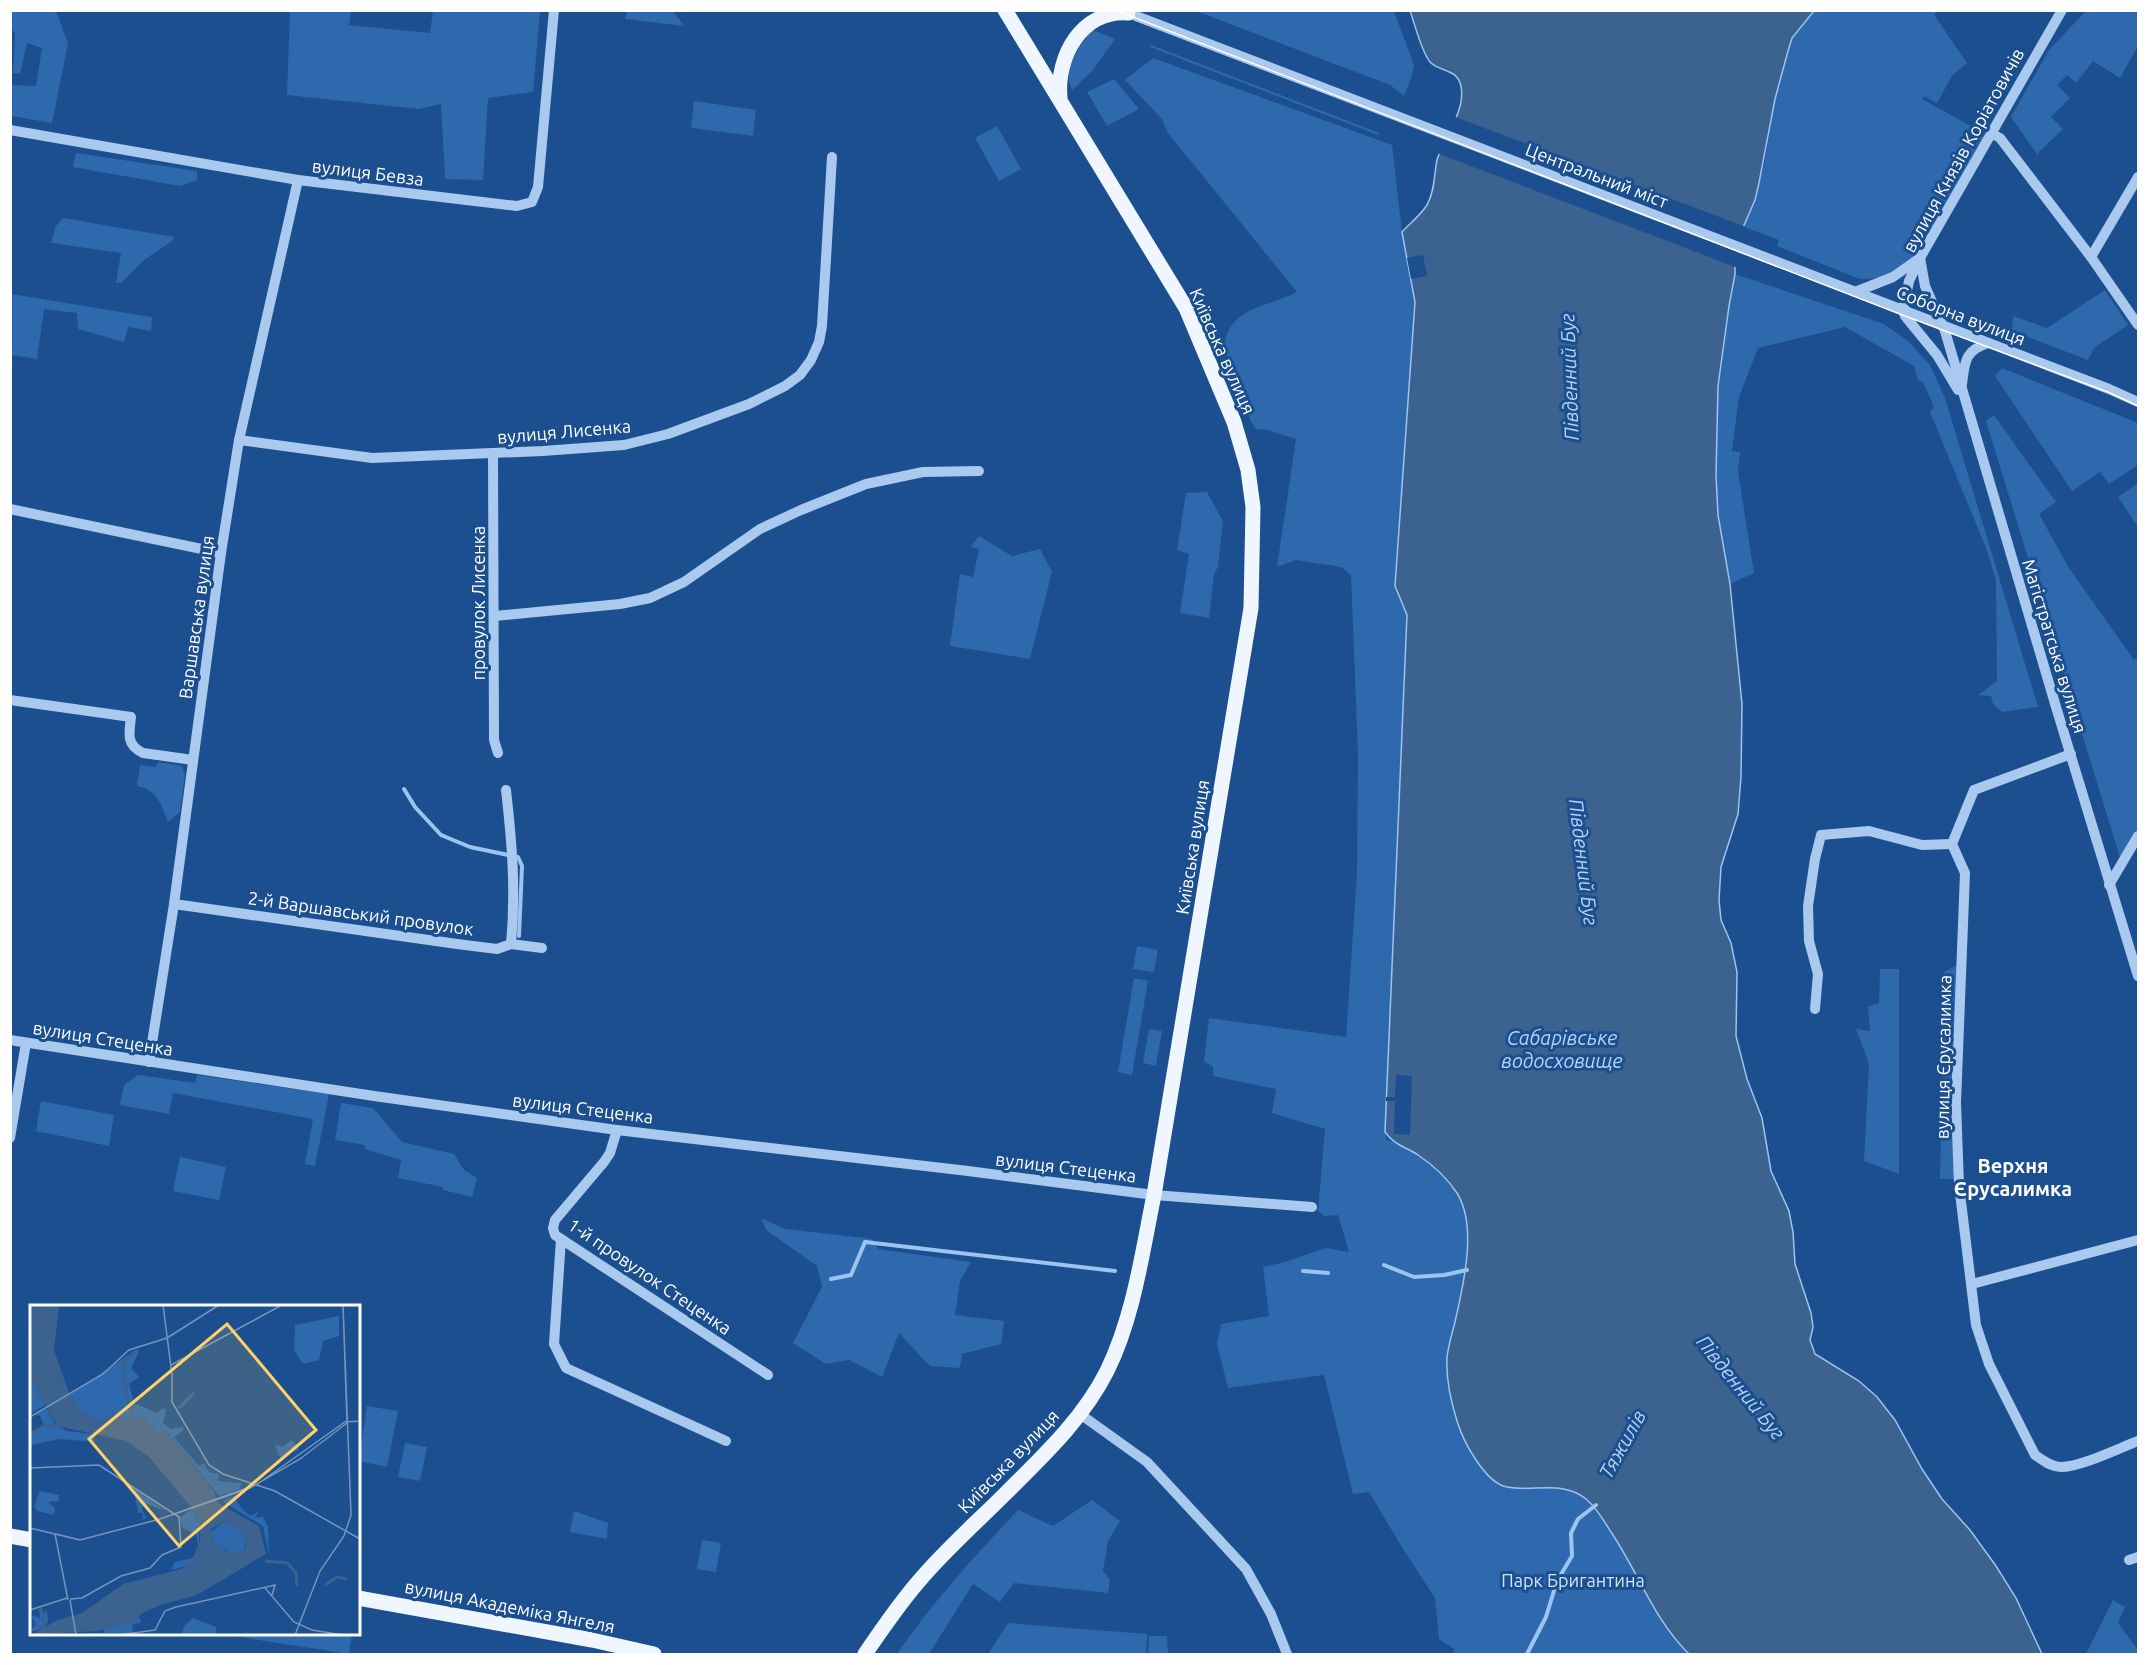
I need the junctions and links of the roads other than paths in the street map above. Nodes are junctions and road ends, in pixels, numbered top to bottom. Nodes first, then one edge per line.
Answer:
1 (554, 10) edge
2 (1005, 10) edge
3 (2062, 10) edge
4 (1125, 11) edge
5 (1060, 100) junction
6 (10, 130) edge
7 (1991, 134) junction
8 (832, 157) dead end
9 (2139, 177) edge
10 (298, 180) junction
11 (2091, 257) junction
12 (1920, 258) junction
13 (1772, 260) joint
14 (1855, 292) junction
15 (1903, 310) junction
16 (2139, 325) edge
17 (1943, 326) junction
18 (1988, 343) junction
19 (1963, 393) junction
20 (2139, 402) edge
21 (239, 440) junction
22 (493, 453) junction
23 (979, 471) dead end
24 (10, 509) edge
25 (221, 553) junction
26 (495, 616) junction
27 (10, 700) edge
28 (498, 753) dead end
29 (2071, 754) junction
30 (193, 760) junction
31 (506, 790) dead end
32 (2139, 836) edge
33 (1952, 844) junction
34 (2109, 885) junction
35 (174, 904) junction
36 (511, 944) junction
37 (542, 948) dead end
38 (2139, 975) edge
39 (1815, 1009) dead end
40 (10, 1040) edge
41 (26, 1043) junction
42 (149, 1062) junction
43 (617, 1130) junction
44 (10, 1138) edge
45 (1154, 1195) junction
46 (1312, 1207) dead end
47 (561, 1239) junction
48 (2139, 1240) edge
49 (1972, 1284) junction
50 (768, 1376) dead end
51 (1080, 1414) junction
52 (726, 1441) dead end
53 (2139, 1441) edge
54 (10, 1536) edge
55 (30, 1540) edge
56 (360, 1598) edge
57 (654, 1654) edge
58 (865, 1654) edge
59 (1287, 1654) edge

1 - 10 street, вулиця Бевза
2 - 5 main road, Київська вулиця
3 - 7 street, вулиця Князів Коріатовичів
4 - 5 main road
4 - 13 street, Центральний міст
5 - 45 main road, Київська вулиця
6 - 10 street, вулиця Бевза
7 - 11 street
7 - 12 street, вулиця Князів Коріатовичів
8 - 22 street, вулиця Лисенка
9 - 11 street
10 - 21 street, Варшавська вулиця
11 - 16 street
12 - 14 street
12 - 15 street, вулиця Князів Коріатовичів
12 - 17 street, Магістратська вулиця
13 - 14 street, Соборна вулиця
14 - 15 street, Соборна вулиця
15 - 17 street, Соборна вулиця
15 - 19 street
17 - 18 street, Соборна вулиця
17 - 19 street, Магістратська вулиця
18 - 19 street
18 - 20 street, Соборна вулиця
19 - 29 street, Магістратська вулиця
21 - 22 street, вулиця Лисенка
21 - 25 street, Варшавська вулиця
22 - 26 street, провулок Лисенка
23 - 26 street
24 - 25 street
25 - 30 street, Варшавська вулиця
26 - 28 street, провулок Лисенка
27 - 30 street
29 - 33 street
29 - 34 street, Магістратська вулиця
30 - 35 street, Варшавська вулиця
31 - 36 street
32 - 34 street
33 - 39 street
33 - 49 street, вулиця Єрусалимка
34 - 38 street, Магістратська вулиця
35 - 36 street, 2-й Варшавський провулок
35 - 42 street, Варшавська вулиця
36 - 37 street, 2-й Варшавський провулок
40 - 41 street, вулиця Стеценка
41 - 42 street, вулиця Стеценка
41 - 44 street
42 - 43 street, вулиця Стеценка
43 - 45 street, вулиця Стеценка
43 - 47 street, 1-й провулок Стеценка
45 - 46 street, вулиця Стеценка
45 - 51 main road, Київська вулиця
47 - 50 street, 1-й провулок Стеценка
47 - 52 street
48 - 49 street
49 - 53 street, вулиця Єрусалимка
51 - 58 main road, Київська вулиця
51 - 59 street
54 - 55 main road
56 - 57 main road, вулиця Академіка Янгеля

